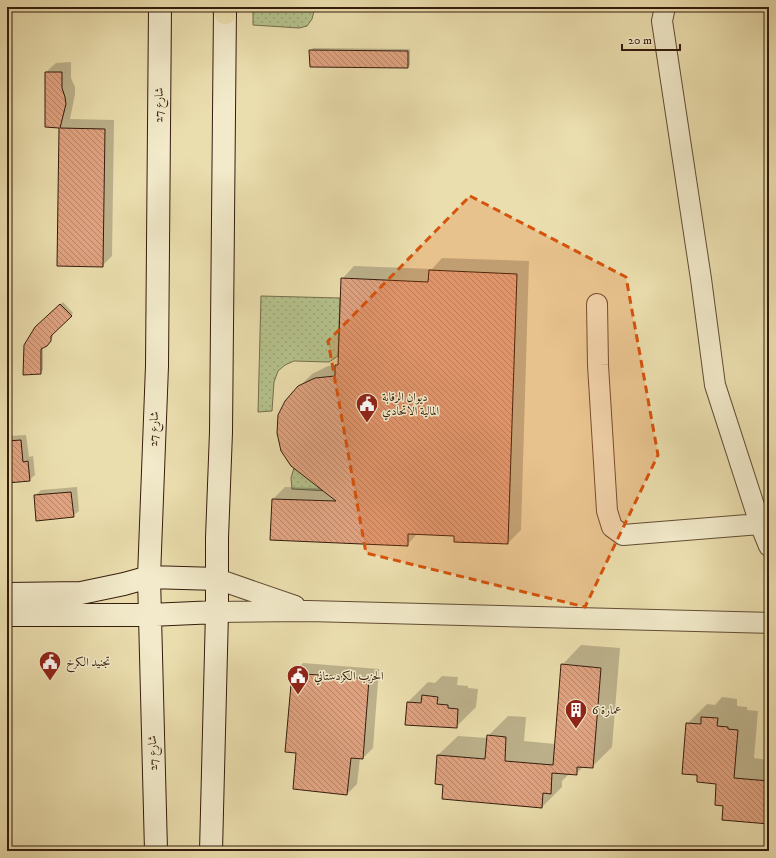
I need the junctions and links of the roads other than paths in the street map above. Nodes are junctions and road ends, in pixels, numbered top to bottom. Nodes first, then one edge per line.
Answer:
1 (160, 7) edge
2 (666, 7) edge
3 (225, 9) edge
4 (597, 304) dead end
5 (762, 517) edge
6 (769, 546) edge
7 (149, 577) junction
8 (217, 579) junction
9 (7, 594) edge
10 (308, 611) junction
11 (217, 612) junction
12 (7, 616) edge
13 (150, 616) junction
14 (769, 622) edge
15 (156, 851) edge
16 (211, 851) edge

1 - 7 main road, شارع 27
2 - 5 street
3 - 8 main road
4 - 5 street
5 - 6 street
7 - 8 main road
7 - 9 main road
7 - 13 main road, شارع 27
8 - 10 street
8 - 11 main road
10 - 11 street
10 - 14 street
11 - 13 main road
11 - 16 main road
12 - 13 main road
13 - 15 main road, شارع 27

